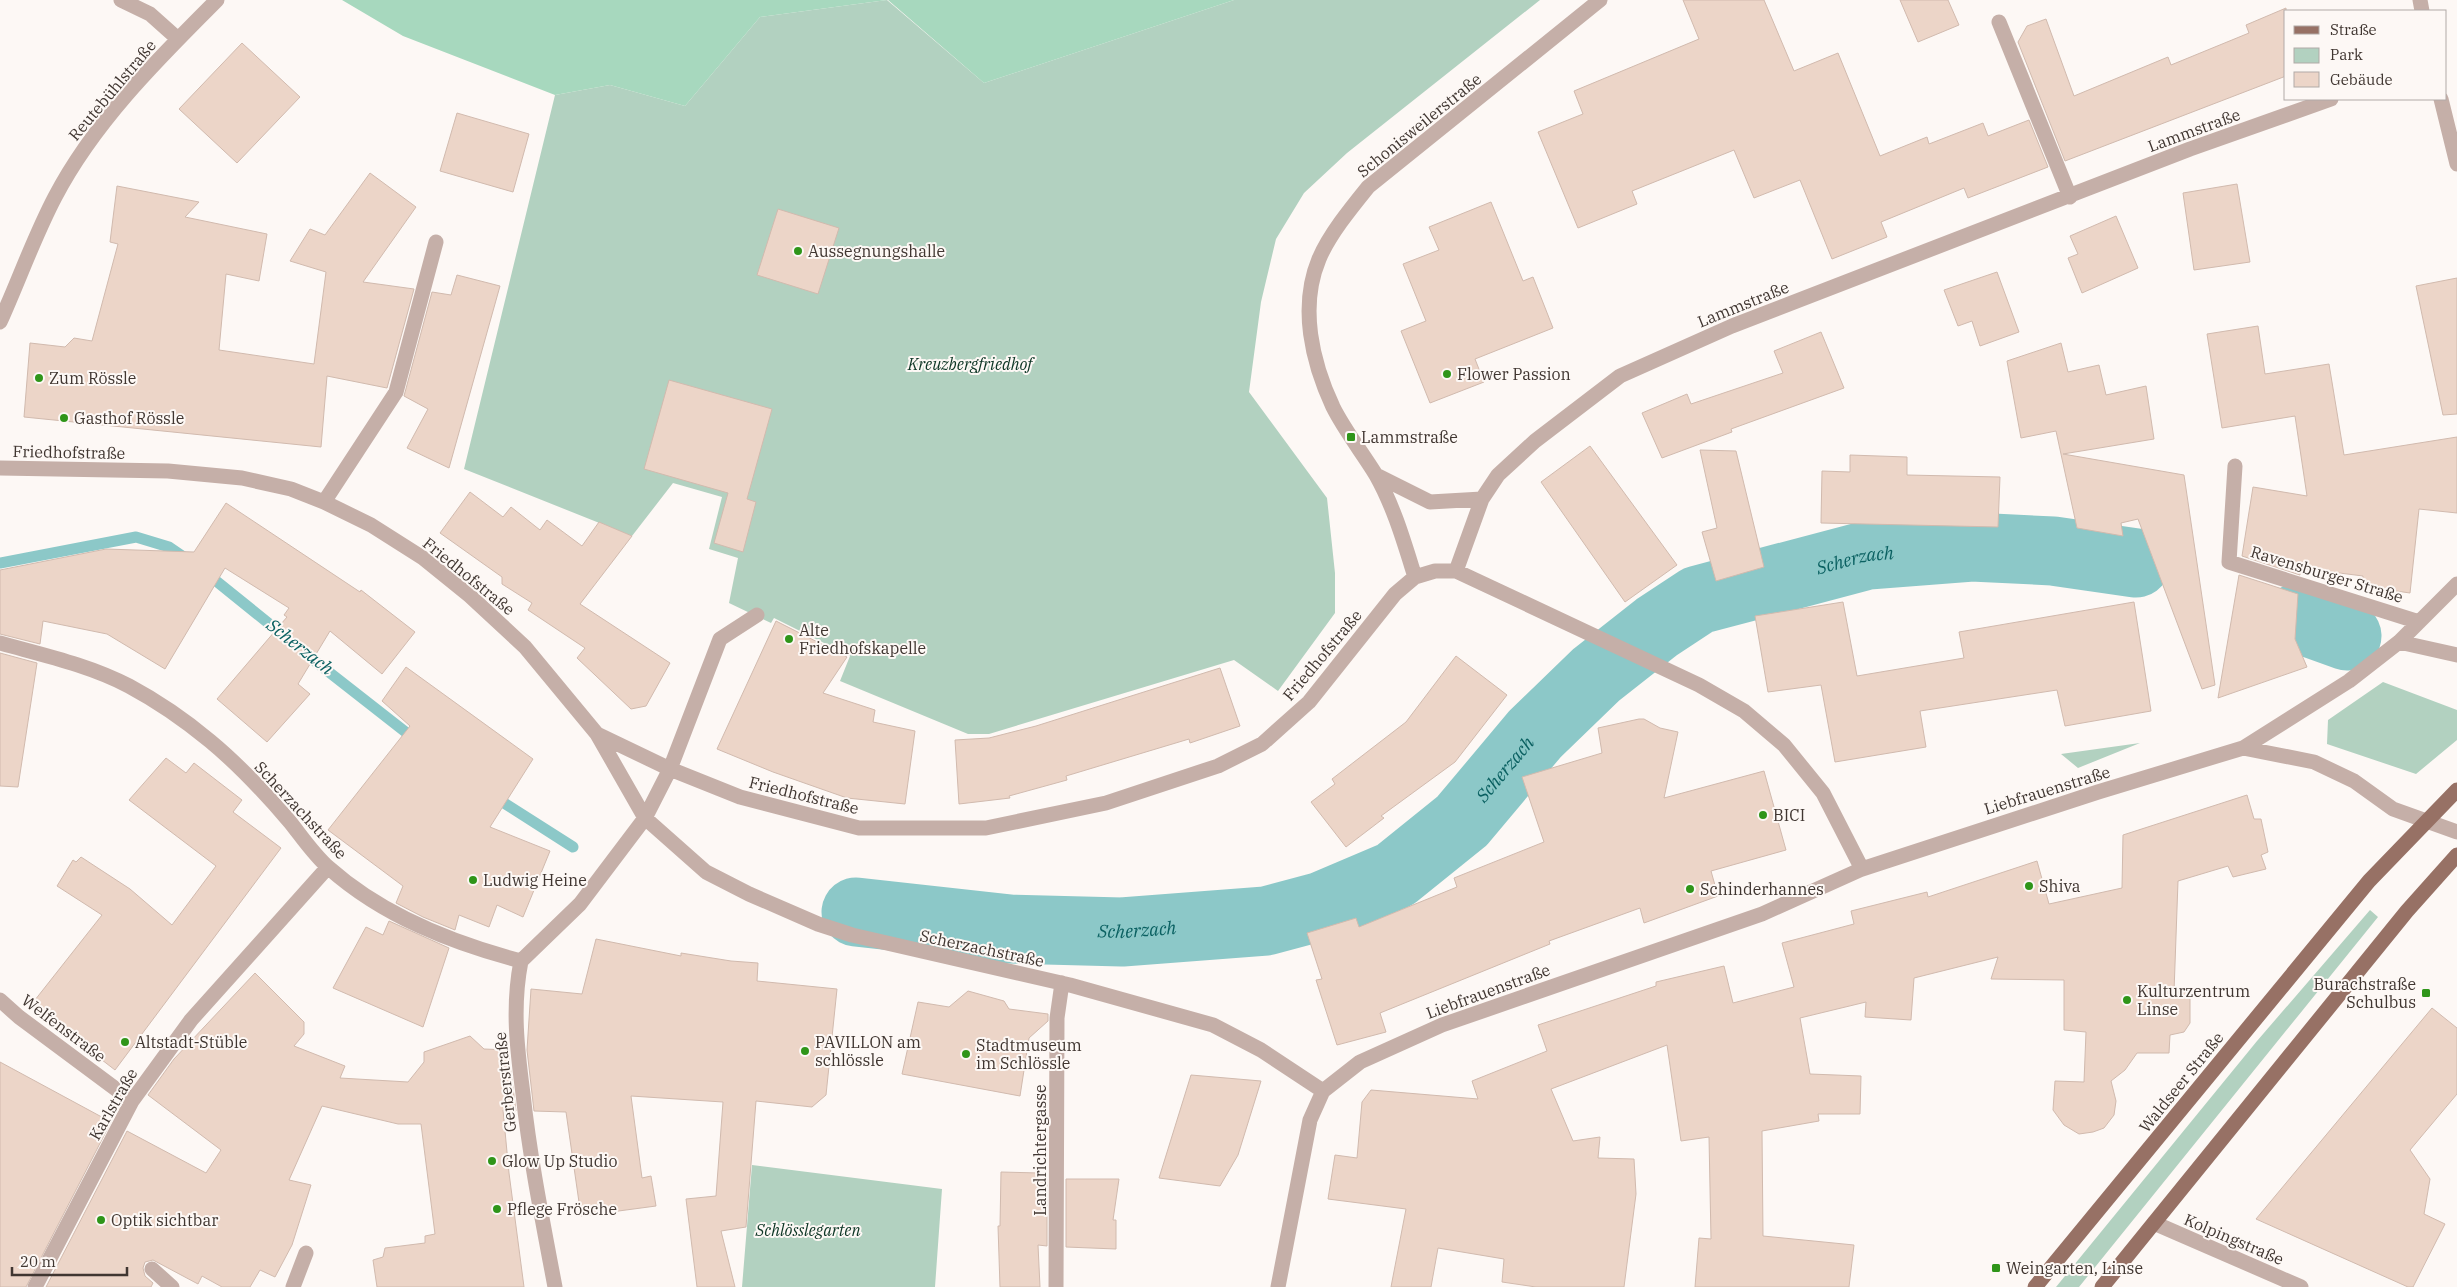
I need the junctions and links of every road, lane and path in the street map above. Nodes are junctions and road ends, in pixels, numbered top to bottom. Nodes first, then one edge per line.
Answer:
1 (121, 0) edge
2 (217, 0) edge
3 (1600, 0) edge
4 (1998, 22) dead end
5 (178, 39) junction
6 (2329, 100) edge
7 (2441, 100) edge
8 (2457, 164) edge
9 (2070, 197) junction
10 (436, 242) dead end
11 (0, 322) edge
12 (2235, 466) dead end
13 (0, 468) edge
14 (1376, 475) junction
15 (1482, 499) junction
16 (324, 502) junction
17 (1456, 572) junction
18 (1415, 578) junction
19 (2457, 584) edge
20 (757, 615) dead end
21 (2419, 622) junction
22 (2399, 642) junction
23 (0, 643) edge
24 (2457, 655) edge
25 (597, 734) junction
26 (2243, 748) junction
27 (670, 769) junction
28 (2457, 790) edge
29 (645, 818) junction
30 (2426, 820) junction
31 (2457, 832) edge
32 (2457, 855) edge
33 (328, 867) junction
34 (1862, 869) junction
35 (521, 961) junction
36 (1062, 983) junction
37 (0, 1000) edge
38 (1323, 1091) junction
39 (132, 1101) junction
40 (2154, 1223) junction
41 (306, 1253) dead end
42 (152, 1269) dead end
43 (2282, 1283) edge
44 (35, 1287) edge
45 (172, 1287) edge
46 (293, 1287) edge
47 (555, 1287) edge
48 (1056, 1287) edge
49 (1278, 1287) edge
50 (2035, 1287) edge
51 (2102, 1287) edge
52 (2302, 1287) edge

1 - 5 street
2 - 5 street, Reutebühlstraße
3 - 14 street, Schonisweilerstraße
4 - 9 street
5 - 11 street, Reutebühlstraße
6 - 9 street, Lammstraße
7 - 8 street
9 - 15 street, Lammstraße
10 - 16 street
12 - 21 street, Ravensburger Straße
13 - 16 street, Friedhofstraße
14 - 15 street
14 - 18 street, Schonisweilerstraße
15 - 17 street, Lammstraße
16 - 25 street, Friedhofstraße
17 - 18 street, Friedhofstraße
17 - 34 street, Friedhofstraße
18 - 27 street, Friedhofstraße
19 - 21 street, Liebfrauenstraße
20 - 27 street
21 - 22 street, Liebfrauenstraße
22 - 24 street
22 - 26 street, Liebfrauenstraße
23 - 33 street, Scherzachstraße
25 - 27 street, Friedhofstraße
25 - 29 street, Scherzachstraße
26 - 30 street, Liebfrauenstraße
26 - 34 street, Liebfrauenstraße
27 - 29 street
28 - 30 main road, Waldseer Straße
29 - 35 street
29 - 36 street, Scherzachstraße
30 - 31 street, Liebfrauenstraße
30 - 50 main road, Waldseer Straße
32 - 40 main road
33 - 35 street, Scherzachstraße
33 - 39 street, Karlstraße
34 - 38 street, Liebfrauenstraße
35 - 47 street, Gerberstraße
36 - 38 street, Scherzachstraße
36 - 48 street, Landrichtergasse
37 - 39 street, Welfenstraße
38 - 49 street, Liebfrauenstraße
39 - 44 street, Karlstraße
40 - 43 street, Kolpingstraße
40 - 51 main road
41 - 46 street
42 - 45 street
43 - 52 street, Kolpingstraße

